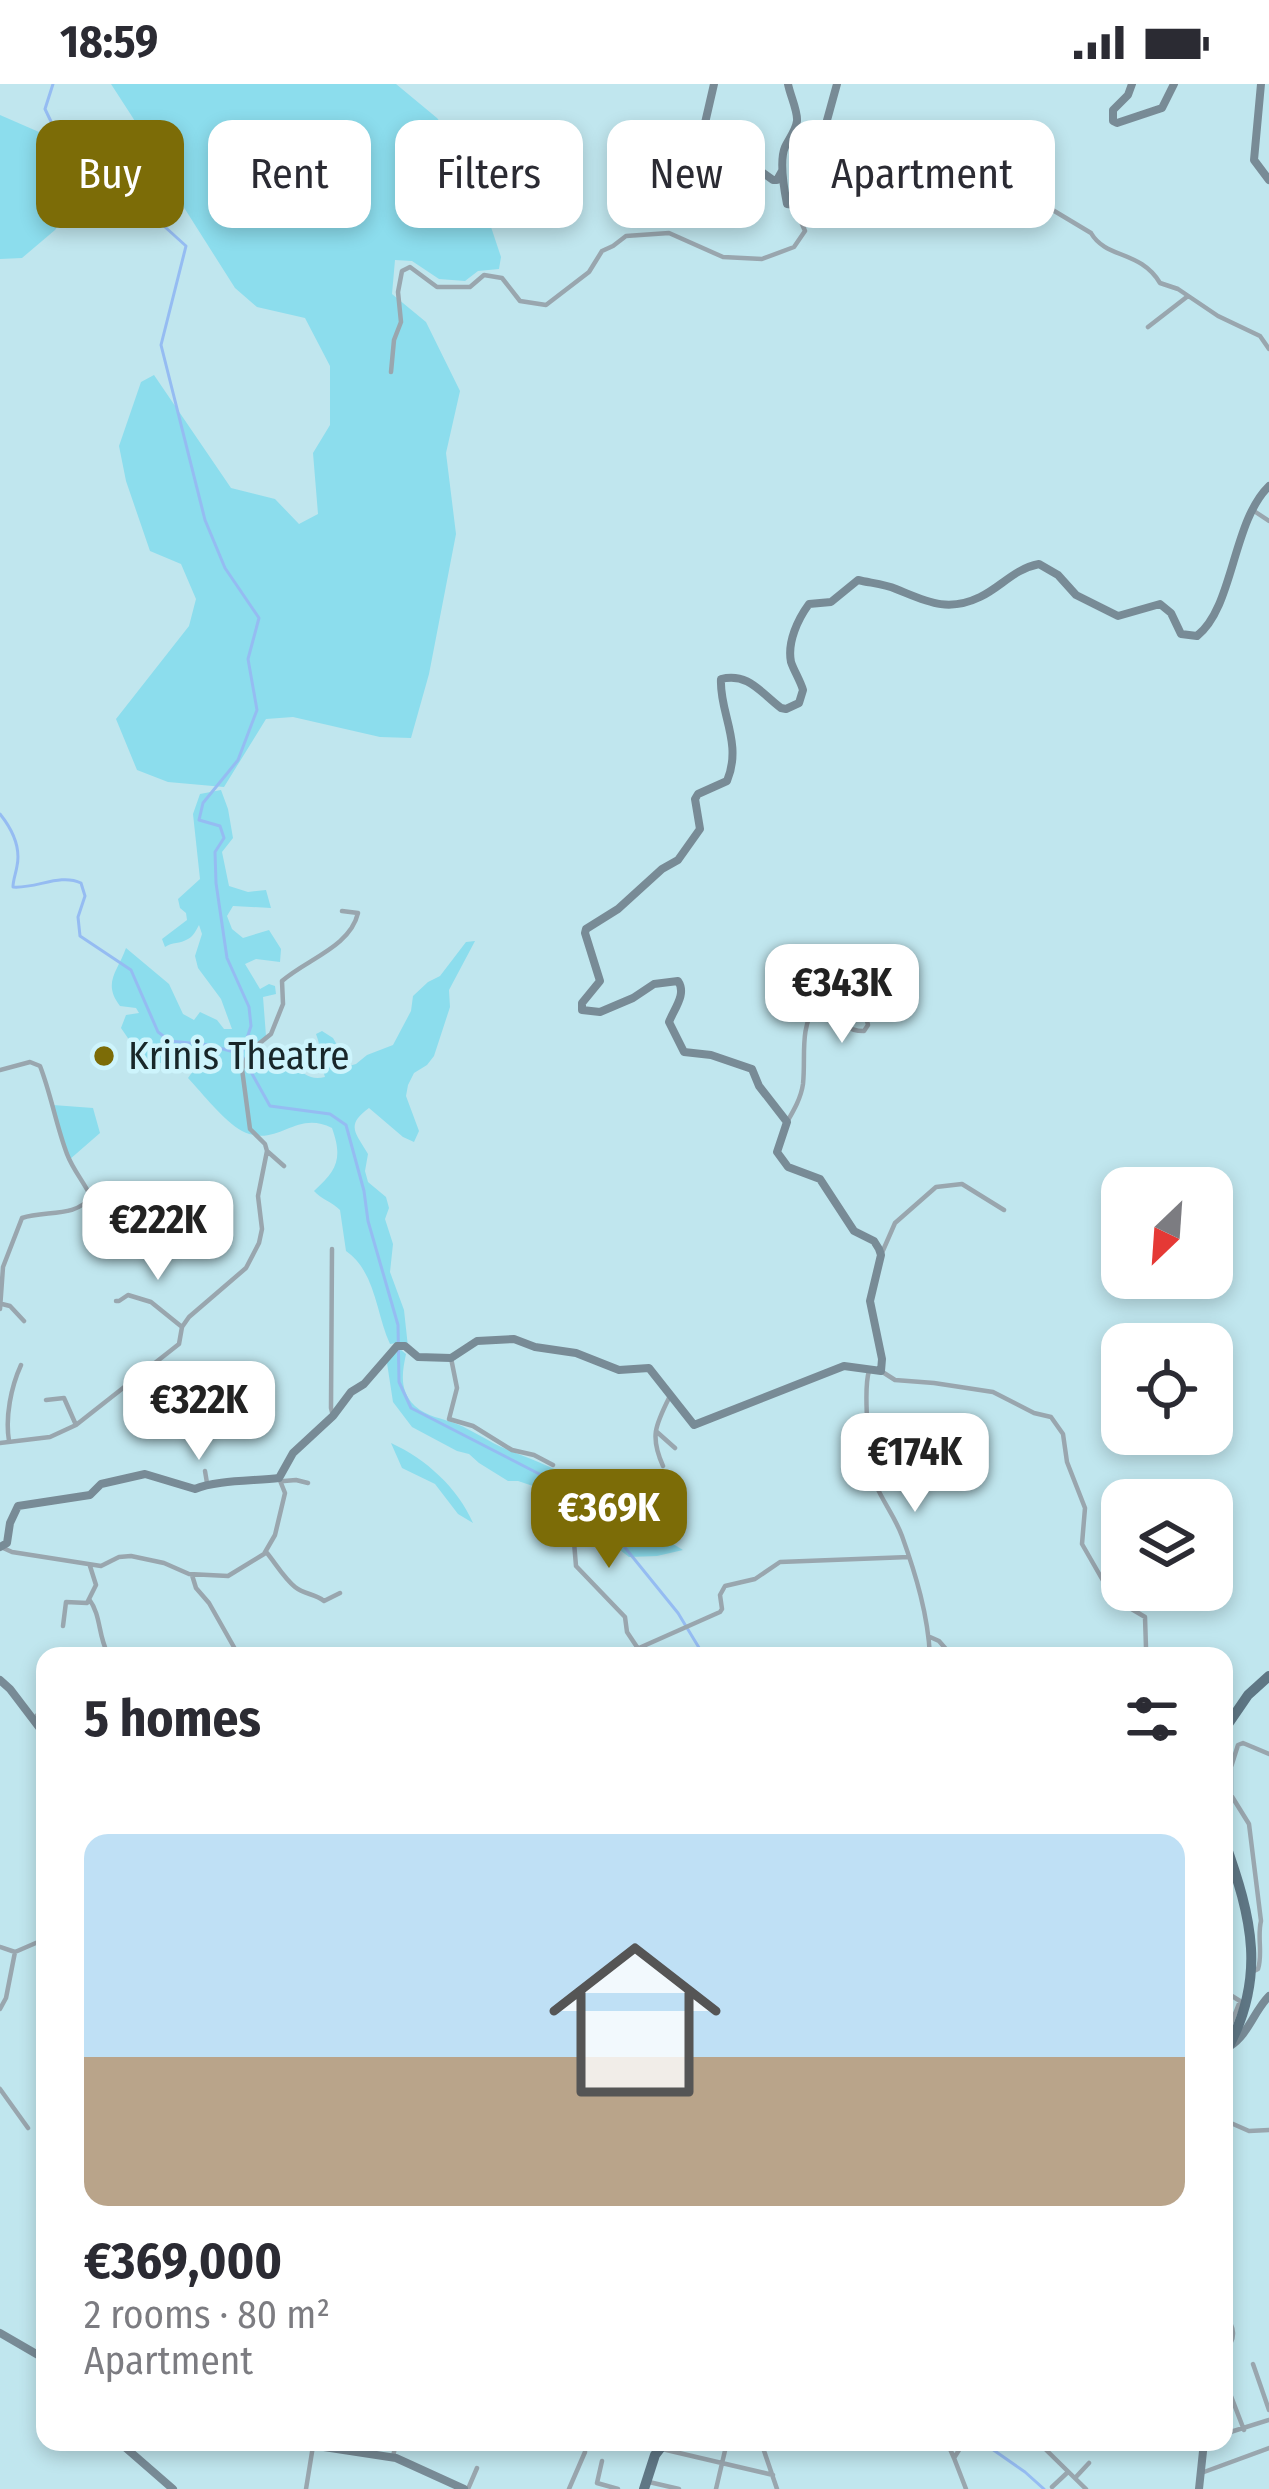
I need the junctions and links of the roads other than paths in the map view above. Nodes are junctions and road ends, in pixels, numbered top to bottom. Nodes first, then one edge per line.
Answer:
1 (714, 84) edge
2 (788, 84) edge
3 (838, 84) edge
4 (1132, 84) edge
5 (1174, 84) edge
6 (1261, 84) edge
7 (706, 120) edge
8 (827, 120) edge
9 (782, 171) junction
10 (765, 175) edge
11 (1269, 180) edge
12 (789, 204) edge
13 (1055, 211) edge
14 (804, 228) edge
15 (1188, 296) junction
16 (1148, 327) dead end
17 (1269, 349) edge
18 (391, 371) dead end
19 (1269, 486) edge
20 (1252, 509) junction
21 (1269, 521) edge
22 (342, 911) dead end
23 (856, 974) dead end
24 (0, 1070) edge
25 (787, 1122) junction
26 (267, 1151) junction
27 (284, 1166) dead end
28 (1004, 1210) dead end
29 (332, 1249) dead end
30 (881, 1255) junction
31 (116, 1301) dead end
32 (1, 1306) edge
33 (24, 1321) dead end
34 (182, 1327) junction
35 (451, 1358) junction
36 (20, 1365) dead end
37 (869, 1371) junction
38 (881, 1371) junction
39 (670, 1396) junction
40 (46, 1400) dead end
41 (333, 1416) junction
42 (76, 1425) junction
43 (656, 1431) junction
44 (9, 1441) junction
45 (0, 1443) edge
46 (675, 1448) dead end
47 (553, 1466) dead end
48 (663, 1466) dead end
49 (205, 1471) dead end
50 (280, 1480) junction
51 (207, 1483) junction
52 (308, 1483) dead end
53 (541, 1513) dead end
54 (4, 1527) edge
55 (0, 1547) edge
56 (266, 1552) junction
57 (909, 1557) junction
58 (90, 1564) junction
59 (192, 1575) junction
60 (340, 1593) dead end
61 (89, 1599) junction
62 (63, 1626) dead end
63 (929, 1637) junction
64 (104, 1647) edge
65 (234, 1647) edge
66 (639, 1647) edge
67 (642, 1647) edge
68 (930, 1647) edge
69 (944, 1647) edge
70 (1146, 1647) edge
71 (1269, 1676) edge
72 (0, 1680) edge
73 (36, 1716) edge
74 (1233, 1717) edge
75 (32, 1721) junction
76 (36, 1725) edge
77 (1269, 1754) edge
78 (1233, 1760) edge
79 (1233, 1797) edge
80 (1233, 1868) edge
81 (36, 1943) edge
82 (0, 1947) edge
83 (15, 1952) junction
84 (1252, 1971) junction
85 (1269, 1996) edge
86 (1233, 1997) edge
87 (0, 2009) edge
88 (1233, 2024) edge
89 (1233, 2033) edge
90 (1233, 2044) edge
91 (0, 2089) edge
92 (1233, 2124) edge
93 (28, 2128) dead end
94 (1269, 2130) edge
95 (0, 2332) edge
96 (36, 2354) edge
97 (1253, 2364) dead end
98 (1233, 2401) edge
99 (1269, 2410) edge
100 (1269, 2420) edge
101 (1244, 2429) junction
102 (1233, 2432) edge
103 (1269, 2448) edge
104 (129, 2451) edge
105 (312, 2451) edge
106 (349, 2451) edge
107 (394, 2451) edge
108 (659, 2451) edge
109 (682, 2451) edge
110 (725, 2451) edge
111 (764, 2451) edge
112 (950, 2451) edge
113 (958, 2451) edge
114 (1047, 2451) edge
115 (1203, 2451) edge
116 (585, 2452) dead end
117 (393, 2457) junction
118 (954, 2458) junction
119 (602, 2461) dead end
120 (722, 2463) junction
121 (1089, 2463) dead end
122 (476, 2468) dead end
123 (1068, 2472) junction
124 (1199, 2474) junction
125 (773, 2475) junction
126 (1075, 2478) junction
127 (645, 2485) edge
128 (1052, 2487) edge
129 (173, 2489) edge
130 (306, 2489) edge
131 (466, 2489) edge
132 (569, 2489) edge
133 (618, 2489) edge
134 (679, 2489) edge
135 (716, 2489) edge
136 (778, 2489) edge
137 (966, 2489) edge
138 (1086, 2489) edge
139 (1199, 2489) edge

1 - 7 street
2 - 9 street
3 - 8 street
4 - 5 street
6 - 11 street
9 - 10 street
9 - 12 street
13 - 15 street
14 - 18 street
15 - 16 street
15 - 17 street
19 - 20 street
20 - 21 street
20 - 25 street
22 - 26 street
23 - 25 street
24 - 32 street
25 - 30 street
26 - 27 street
26 - 34 street
28 - 30 street
29 - 41 street
30 - 38 street
31 - 34 street
32 - 33 street
34 - 42 street
35 - 39 street
35 - 41 street
35 - 47 street
36 - 44 street
37 - 38 street
37 - 39 street
37 - 57 street
38 - 70 street
39 - 43 street
40 - 42 street
41 - 50 street
42 - 44 street
43 - 46 street
43 - 48 street
44 - 45 street
49 - 51 street
50 - 51 street
50 - 52 street
50 - 56 street
51 - 54 street
53 - 66 street
54 - 55 street
55 - 58 street
56 - 59 street
56 - 60 street
57 - 63 street
57 - 67 street
58 - 59 street
58 - 61 street
59 - 65 street
61 - 62 street
61 - 64 street
63 - 68 street
63 - 69 street
71 - 74 main road
72 - 75 street
73 - 75 street
75 - 76 street
77 - 78 street
79 - 84 street
80 - 84 main road
81 - 83 street
82 - 83 street
83 - 87 street
84 - 89 main road
85 - 90 street
86 - 88 street
91 - 93 street
92 - 94 street
95 - 96 street
97 - 99 street
98 - 101 street
100 - 101 street
101 - 102 street
103 - 124 street
104 - 129 street
105 - 130 street
106 - 117 street
107 - 117 street
108 - 127 main road
109 - 120 street
110 - 120 street
111 - 125 street
112 - 118 street
113 - 118 street
114 - 123 street
115 - 124 street
116 - 132 street
117 - 131 street
118 - 137 street
119 - 133 street
120 - 125 street
120 - 135 street
121 - 126 street
122 - 131 street
123 - 126 street
123 - 128 street
124 - 139 street
125 - 136 street
126 - 138 street
127 - 134 street

